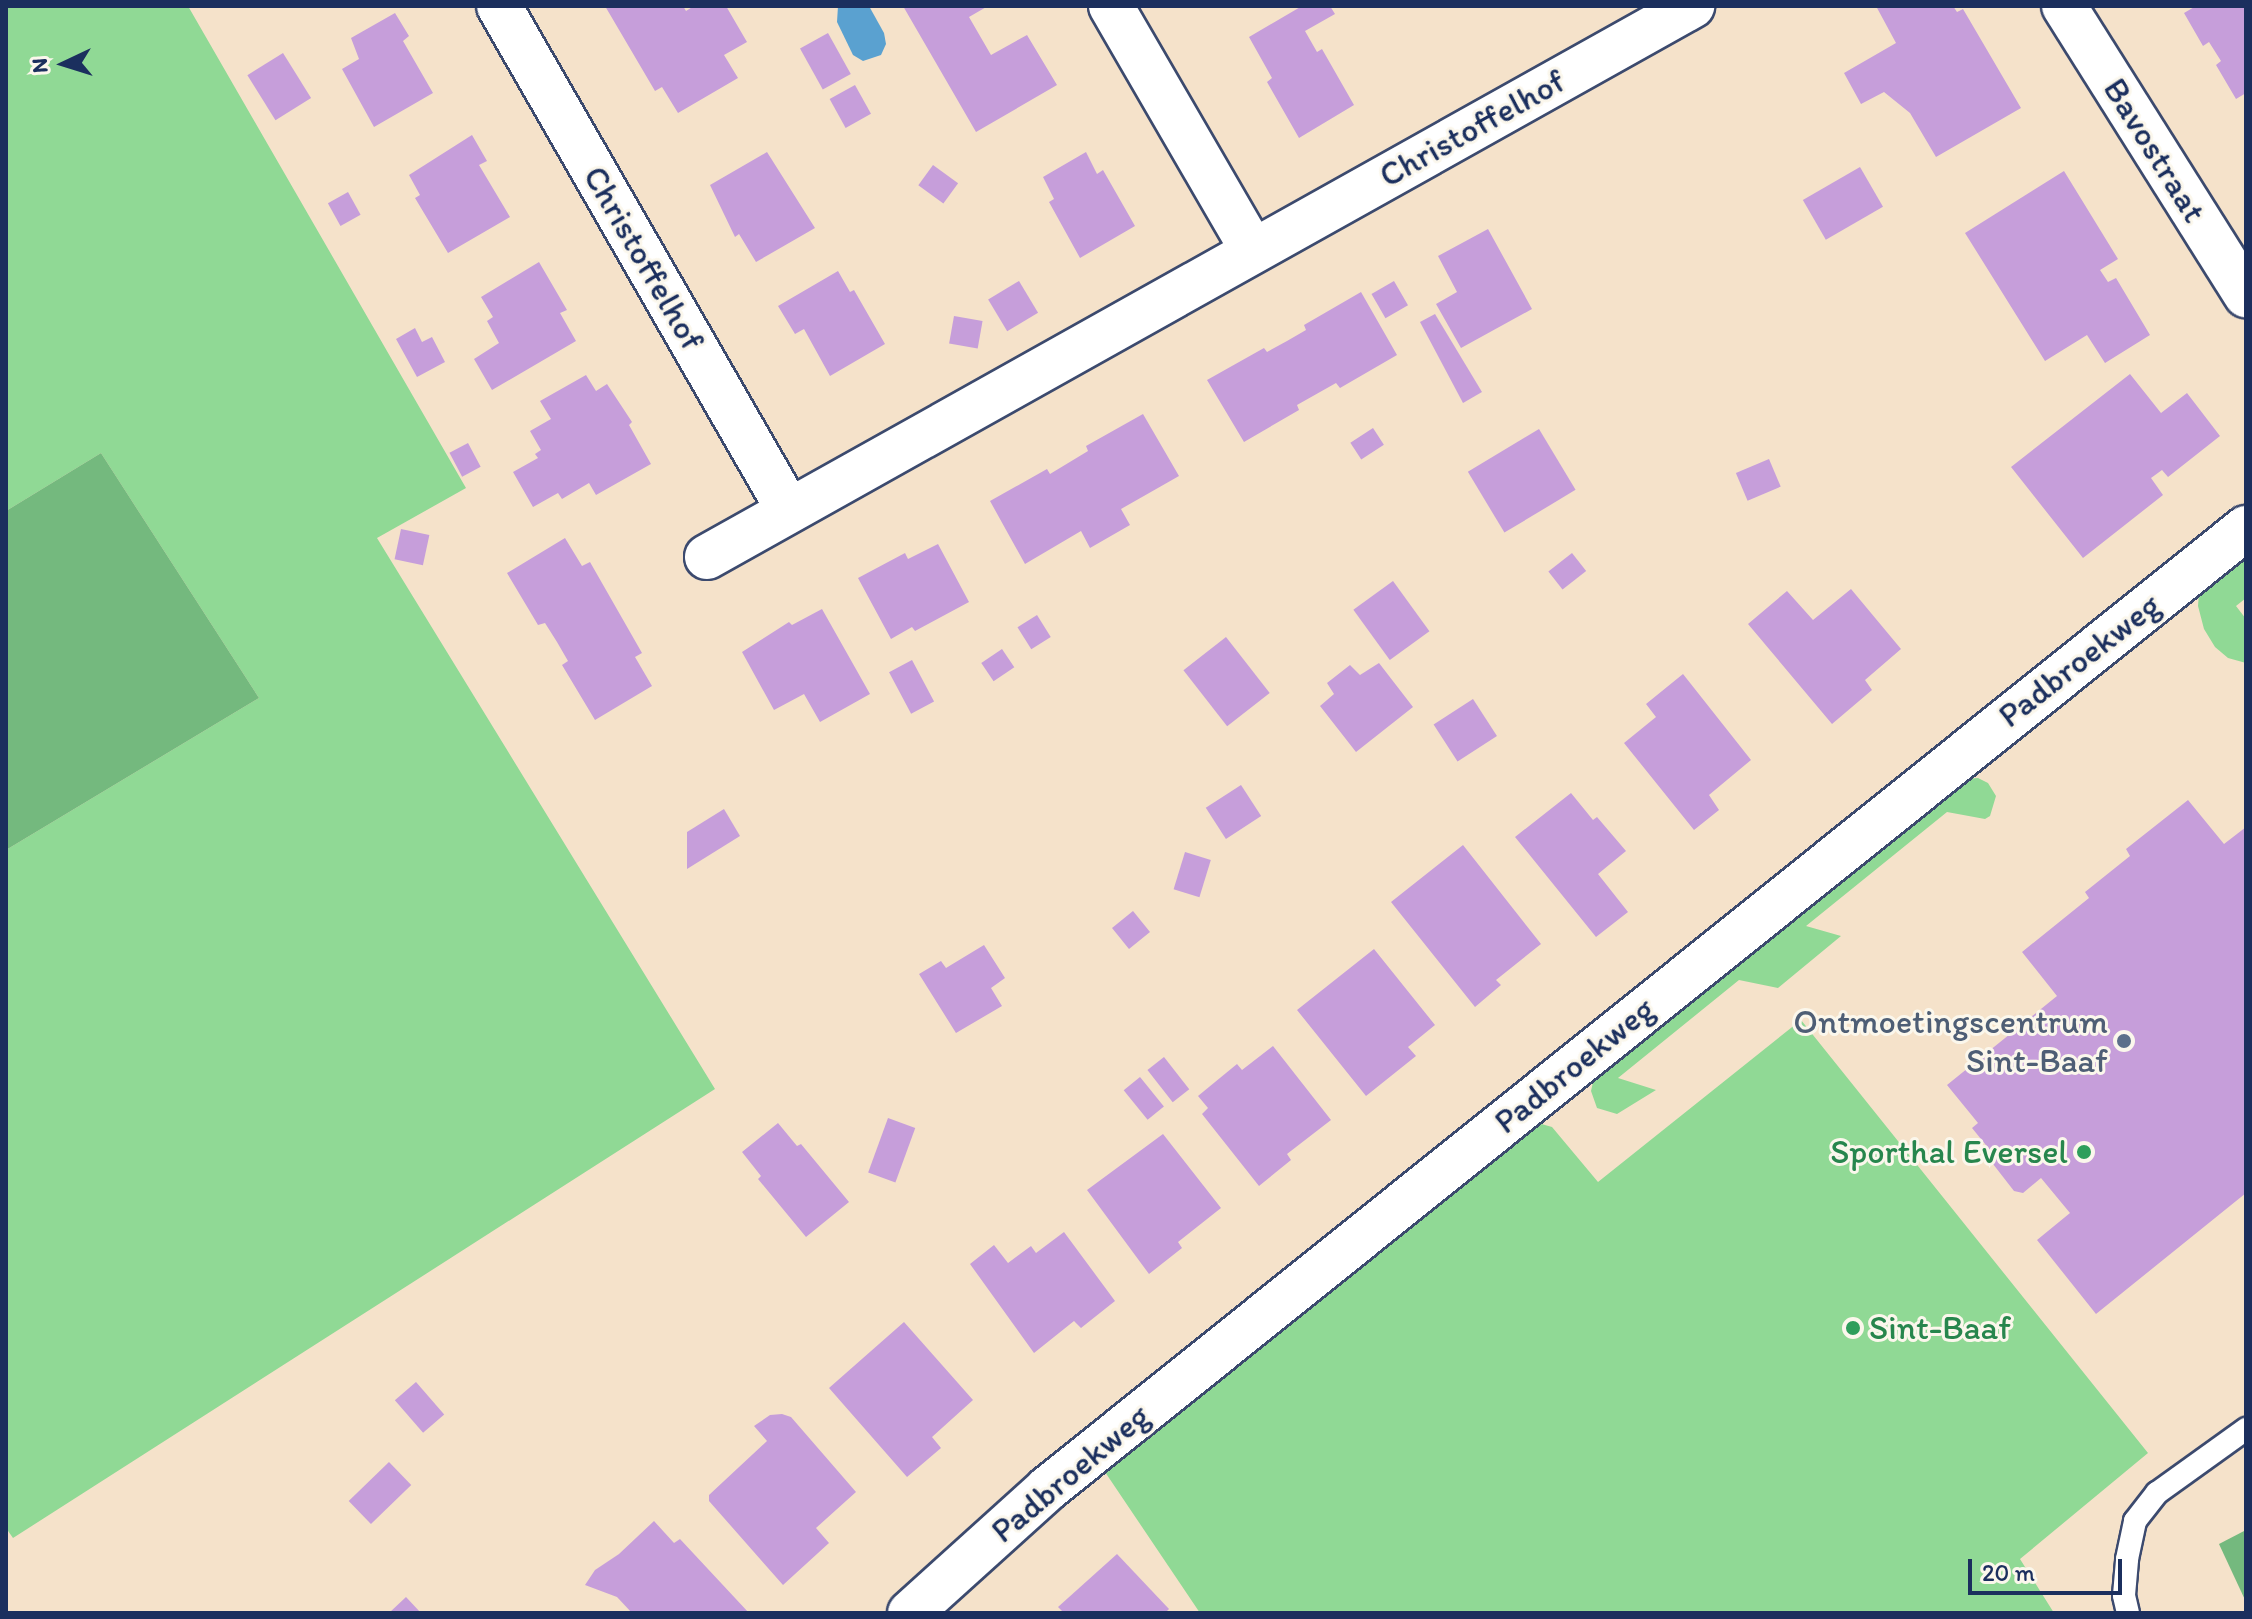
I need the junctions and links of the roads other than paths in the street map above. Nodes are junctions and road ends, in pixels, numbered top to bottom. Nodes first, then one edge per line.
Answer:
1 (499, 6) edge
2 (1111, 6) edge
3 (1692, 6) edge
4 (2064, 6) edge
5 (1253, 251) junction
6 (2246, 295) edge
7 (788, 509) junction
8 (2246, 528) edge
9 (707, 557) dead end
10 (2246, 1429) edge
11 (910, 1613) edge
12 (2128, 1613) edge

1 - 7 street, Christoffelhof
2 - 5 street
3 - 5 street, Christoffelhof
4 - 6 street, Bavostraat
5 - 7 street, Christoffelhof
7 - 9 street, Christoffelhof
8 - 11 street, Padbroekweg
10 - 12 lane

